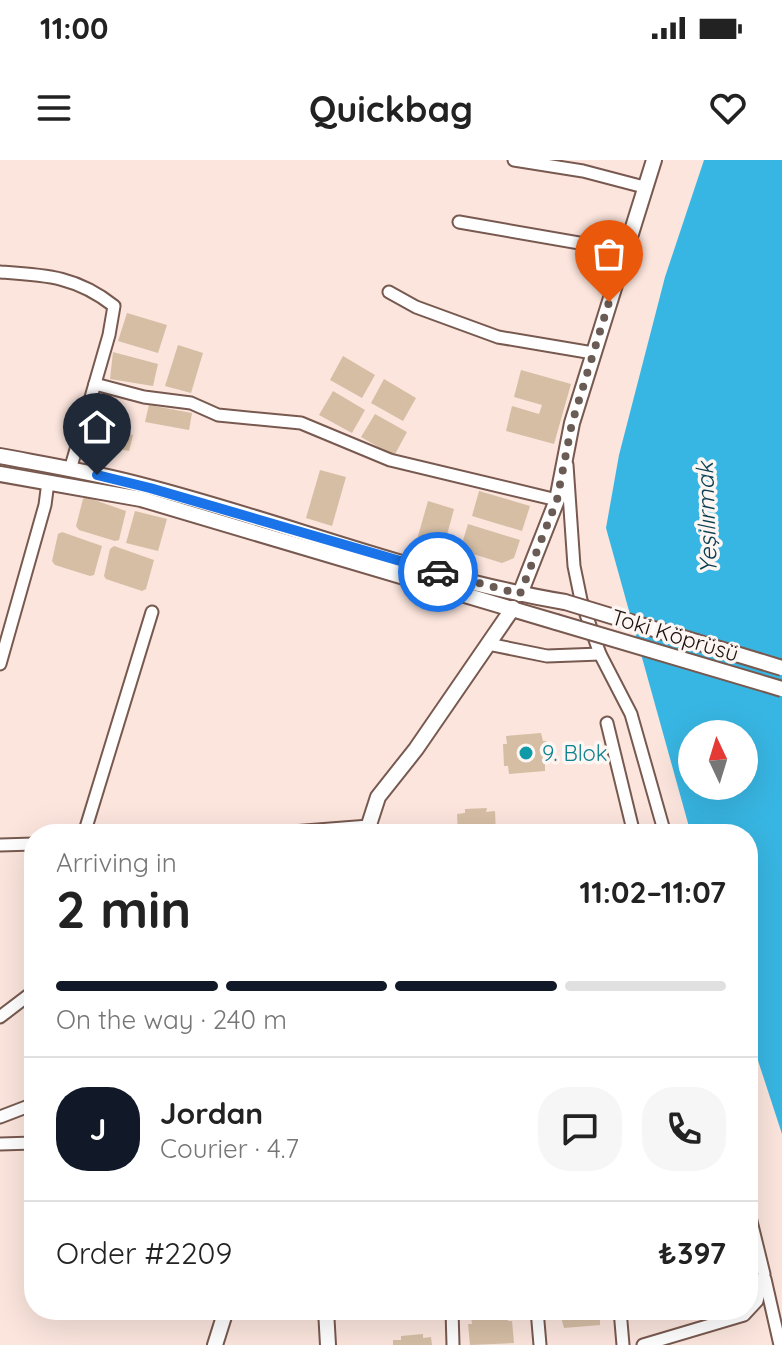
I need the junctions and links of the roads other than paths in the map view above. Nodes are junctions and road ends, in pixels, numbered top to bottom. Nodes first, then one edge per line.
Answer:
1 (514, 160) edge
2 (654, 160) edge
3 (644, 187) junction
4 (459, 222) dead end
5 (625, 251) junction
6 (0, 272) edge
7 (389, 292) dead end
8 (593, 353) junction
9 (95, 384) junction
10 (566, 448) junction
11 (0, 456) edge
12 (70, 470) junction
13 (0, 474) edge
14 (48, 482) junction
15 (557, 500) junction
16 (517, 601) junction
17 (152, 612) dead end
18 (488, 644) junction
19 (600, 654) junction
20 (0, 664) edge
21 (782, 668) edge
22 (782, 689) edge
23 (607, 723) dead end
24 (87, 824) edge
25 (369, 824) edge
26 (632, 824) edge
27 (662, 824) edge
28 (24, 844) edge
29 (0, 845) edge
30 (24, 999) edge
31 (0, 1017) edge
32 (24, 1108) edge
33 (0, 1117) edge
34 (24, 1143) edge
35 (0, 1144) edge
36 (758, 1250) edge
37 (764, 1274) junction
38 (758, 1297) edge
39 (223, 1320) edge
40 (327, 1320) edge
41 (452, 1320) edge
42 (538, 1320) edge
43 (621, 1320) edge
44 (727, 1320) edge
45 (215, 1345) edge
46 (328, 1345) edge
47 (453, 1345) edge
48 (540, 1345) edge
49 (623, 1345) edge
50 (643, 1345) edge
51 (780, 1345) edge

1 - 3 street
2 - 3 main road
3 - 5 main road
4 - 5 street
5 - 8 main road
6 - 9 street
7 - 8 street
8 - 10 main road
9 - 12 street
9 - 15 street
10 - 15 main road
10 - 19 street
11 - 12 main road
12 - 16 main road
13 - 14 main road
14 - 16 main road
14 - 20 street
15 - 16 main road
16 - 18 main road
16 - 21 main road, bridge
16 - 22 main road, Toki Köprüsü, bridge
17 - 24 street
18 - 19 street
18 - 25 main road
19 - 27 street
23 - 26 street
28 - 29 street
30 - 31 street
32 - 33 street
34 - 35 street
36 - 37 street
37 - 38 street
37 - 51 street
39 - 45 main road
40 - 46 main road
41 - 47 street
42 - 48 street
43 - 49 street
44 - 50 street

